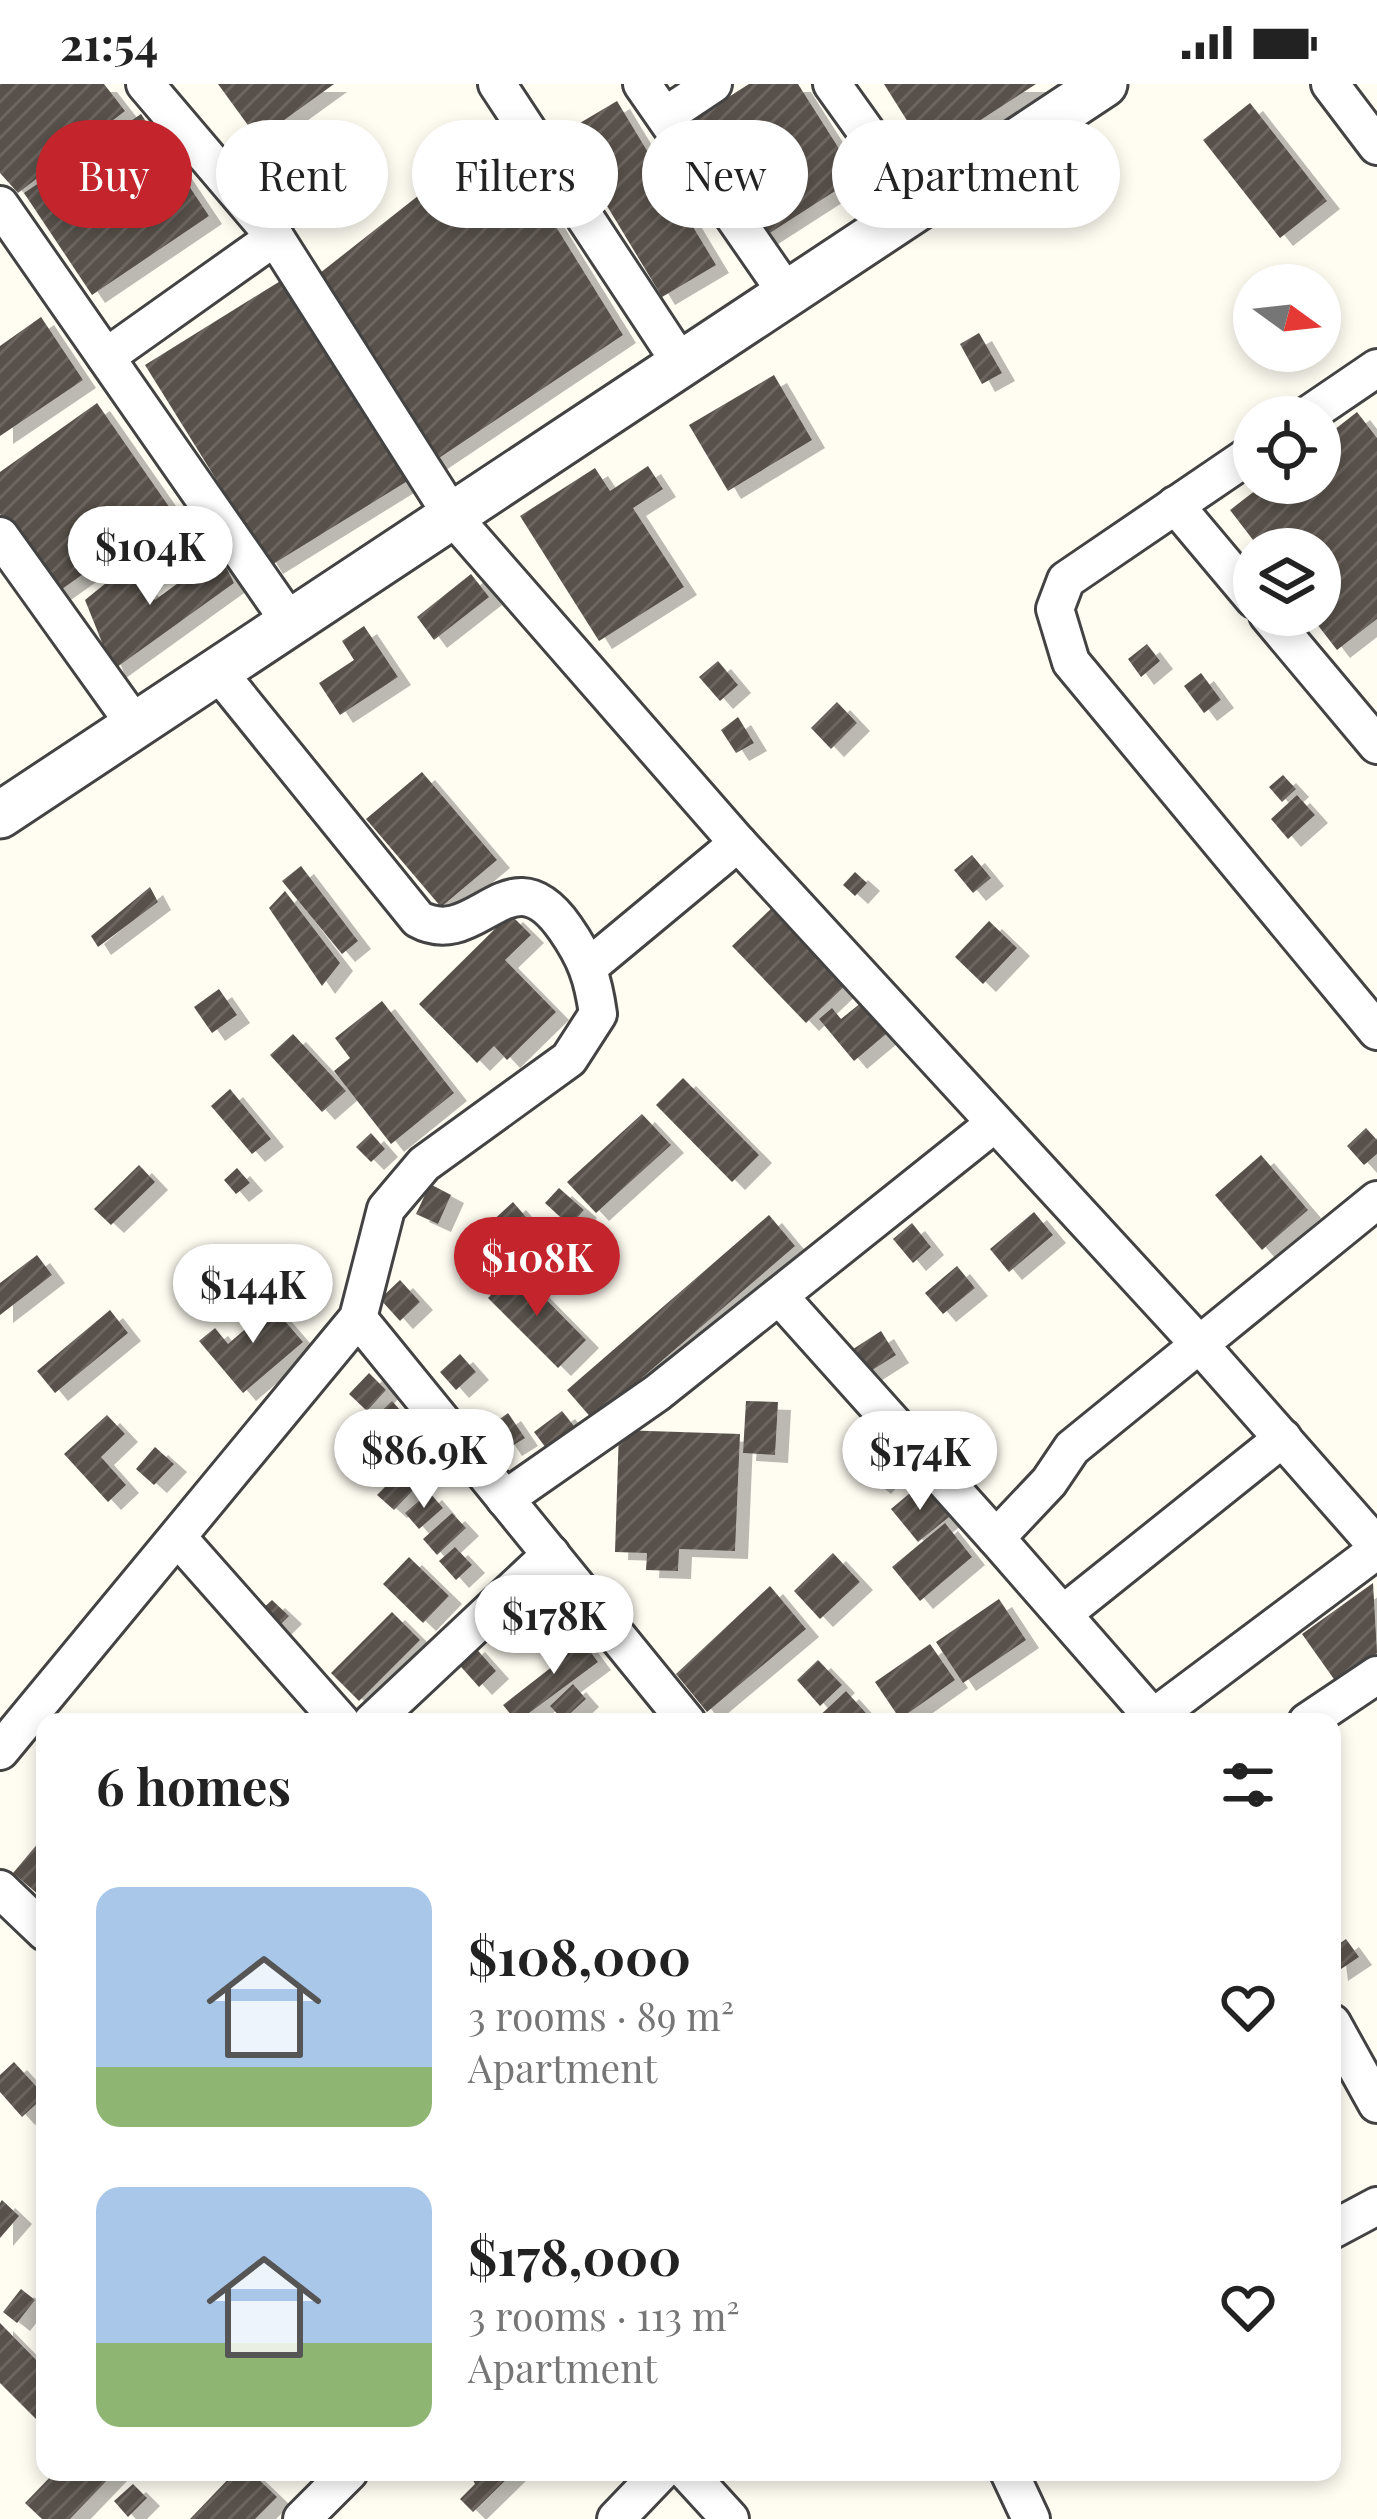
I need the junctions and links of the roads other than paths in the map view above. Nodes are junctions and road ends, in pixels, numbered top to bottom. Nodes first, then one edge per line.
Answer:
1 (145, 84) edge
2 (497, 84) edge
3 (642, 84) edge
4 (712, 84) edge
5 (832, 84) edge
6 (1104, 84) edge
7 (1330, 84) edge
8 (665, 116) junction
9 (858, 120) edge
10 (1050, 120) edge
11 (1377, 146) edge
12 (0, 205) edge
13 (888, 228) edge
14 (275, 236) junction
15 (788, 295) junction
16 (106, 357) junction
17 (682, 365) junction
18 (1377, 368) edge
19 (1336, 396) edge
20 (1233, 466) edge
21 (1175, 505) junction
22 (453, 517) junction
23 (0, 536) edge
24 (1233, 574) edge
25 (292, 625) junction
26 (1286, 636) edge
27 (219, 673) junction
28 (136, 727) junction
29 (1377, 745) edge
30 (0, 815) edge
31 (738, 843) junction
32 (591, 964) junction
33 (1377, 1031) edge
34 (994, 1124) junction
35 (1377, 1200) edge
36 (779, 1296) junction
37 (358, 1318) junction
38 (1199, 1344) junction
39 (1282, 1438) junction
40 (505, 1499) junction
41 (996, 1538) junction
42 (179, 1539) junction
43 (1377, 1548) edge
44 (551, 1555) junction
45 (1063, 1614) junction
46 (1377, 1676) edge
47 (333, 1713) edge
48 (382, 1713) edge
49 (680, 1713) edge
50 (1150, 1713) edge
51 (1163, 1713) edge
52 (1321, 1713) edge
53 (0, 1750) edge
54 (0, 1889) edge
55 (36, 1923) edge
56 (1341, 2039) edge
57 (1377, 2104) edge
58 (1377, 2206) edge
59 (1341, 2225) edge
60 (341, 2481) edge
61 (652, 2481) edge
62 (695, 2481) edge
63 (1013, 2481) edge
64 (302, 2519) edge
65 (616, 2519) edge
66 (730, 2519) edge
67 (1031, 2519) edge

1 - 14 street
2 - 17 street
3 - 8 street
4 - 8 street
5 - 9 street
6 - 10 street
7 - 11 street
8 - 15 street
12 - 16 street
13 - 15 street
14 - 16 street
14 - 22 street
15 - 17 street
16 - 25 street
17 - 22 street
18 - 19 street
20 - 21 street
21 - 24 street
21 - 33 street
22 - 25 street
22 - 31 street
23 - 28 street
25 - 27 street
26 - 29 street
27 - 28 street
27 - 32 street
28 - 30 street
31 - 32 street
31 - 34 street
32 - 37 street
34 - 36 street
34 - 38 street
35 - 38 street
36 - 40 street
36 - 41 street
37 - 40 street
37 - 42 street
38 - 39 street
38 - 41 street
39 - 43 street
39 - 45 street
40 - 44 street
41 - 45 street
42 - 47 street
42 - 53 street
43 - 51 street
44 - 48 street
44 - 49 street
45 - 50 street
46 - 52 street
54 - 55 street
56 - 57 street
58 - 59 street
60 - 64 street
61 - 65 street
62 - 66 street
63 - 67 street

